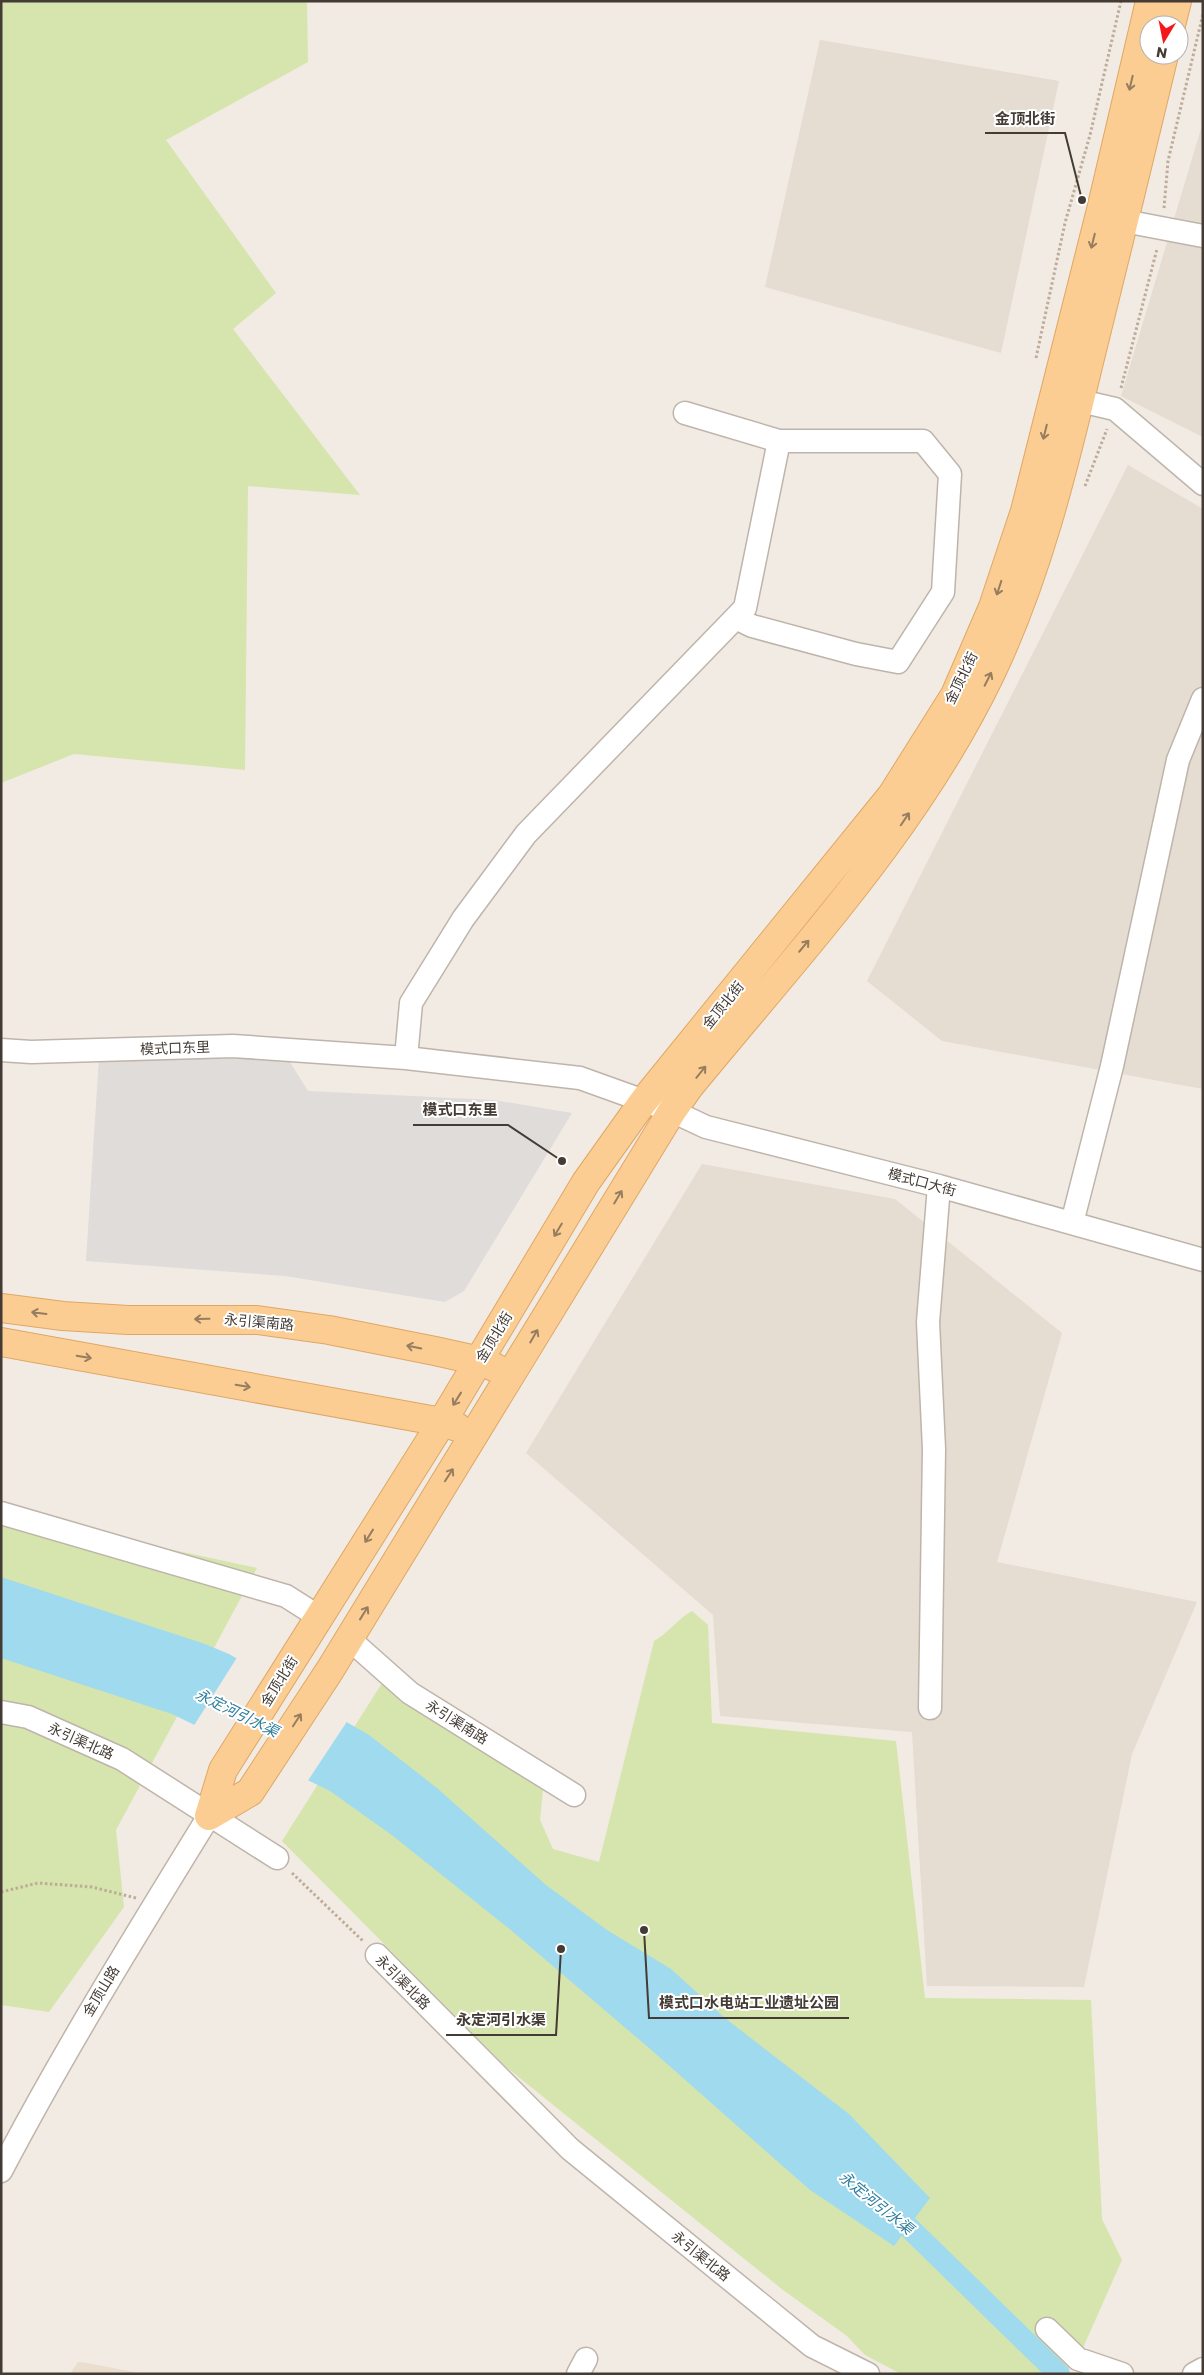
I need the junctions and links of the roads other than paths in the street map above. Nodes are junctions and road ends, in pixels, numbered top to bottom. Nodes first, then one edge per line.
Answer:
1 (1150, 1) edge
2 (1177, 1) edge
3 (1174, 15) edge
4 (1162, 65) edge
5 (1124, 221) junction
6 (1203, 236) edge
7 (1067, 398) junction
8 (685, 413) dead end
9 (779, 441) junction
10 (1203, 484) edge
11 (736, 618) junction
12 (1203, 699) edge
13 (1, 1050) edge
14 (406, 1058) junction
15 (643, 1102) junction
16 (672, 1111) junction
17 (939, 1186) junction
18 (1072, 1223) junction
19 (1203, 1260) edge
20 (1, 1308) edge
21 (1, 1342) edge
22 (480, 1362) junction
23 (511, 1375) junction
24 (442, 1422) junction
25 (476, 1434) junction
26 (1, 1513) edge
27 (319, 1617) junction
28 (348, 1638) junction
29 (930, 1708) dead end
30 (1, 1712) edge
31 (574, 1795) dead end
32 (209, 1816) junction
33 (277, 1858) road end
34 (377, 1955) road end
35 (1, 2171) edge
36 (1047, 2330) dead end
37 (1203, 2368) edge
38 (868, 2374) edge
39 (1122, 2374) edge
40 (1194, 2374) edge

1 -> 7 main road, 金顶北街
2 - 3 main road
4 - 5 main road, 金顶北街
5 - 6 street
5 - 7 main road, 金顶北街
7 - 10 street
7 -> 15 main road, 金顶北街
16 -> 7 main road, 金顶北街
8 - 9 street
9 - 11 street
9 - 11 street
11 - 14 street
12 - 18 street
13 - 14 street, 模式口东里
14 - 15 street, 模式口东里
15 - 16 street, 模式口大街
15 -> 22 main road, 金顶北街
16 - 17 street, 模式口大街
23 -> 16 main road, 金顶北街
17 - 18 street, 模式口大街
17 - 29 street
18 - 19 street, 模式口大街
22 -> 20 main road, 永引渠南路
21 -> 24 main road
22 - 23 main road, 永引渠南路
22 -> 24 main road, 金顶北街
23 - 25 main road, 金顶北街
24 - 25 main road
24 -> 27 main road, 金顶北街
28 -> 25 main road, 金顶北街
26 - 27 street
27 - 32 main road, 金顶北街
28 - 31 street, 永引渠南路
32 -> 28 main road, 金顶北街
30 - 32 street, 永引渠北路
32 - 33 street, 永引渠北路
32 - 35 street, 金顶山路
34 - 38 street, 永引渠北路
36 - 39 street
37 - 40 street

